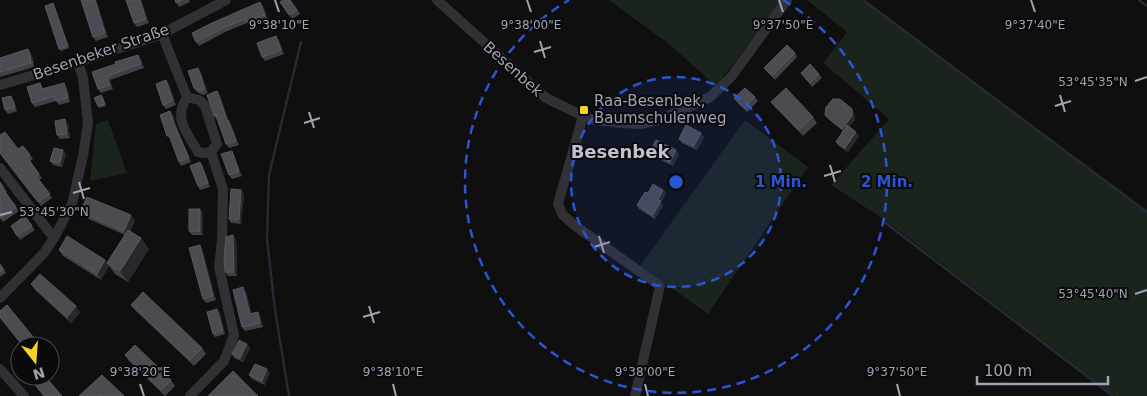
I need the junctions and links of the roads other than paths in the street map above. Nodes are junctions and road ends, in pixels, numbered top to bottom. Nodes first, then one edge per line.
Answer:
1 (226, 0) edge
2 (437, 0) edge
3 (787, 0) edge
4 (162, 34) junction
5 (78, 62) junction
6 (0, 84) edge
7 (187, 97) junction
8 (583, 116) junction
9 (211, 152) junction
10 (0, 168) edge
11 (54, 238) junction
12 (0, 298) edge
13 (0, 369) edge
14 (24, 396) edge
15 (190, 396) edge
16 (635, 396) edge

1 - 4 street, Besenbeker Straße
2 - 8 street, Besenbek
3 - 8 street, Besenbek
4 - 5 street, Besenbeker Straße
4 - 7 street
5 - 6 street, Besenbeker Straße
5 - 11 street
7 - 9 street
7 - 9 street
8 - 16 street
9 - 15 street
10 - 11 street
11 - 12 street
13 - 14 street

